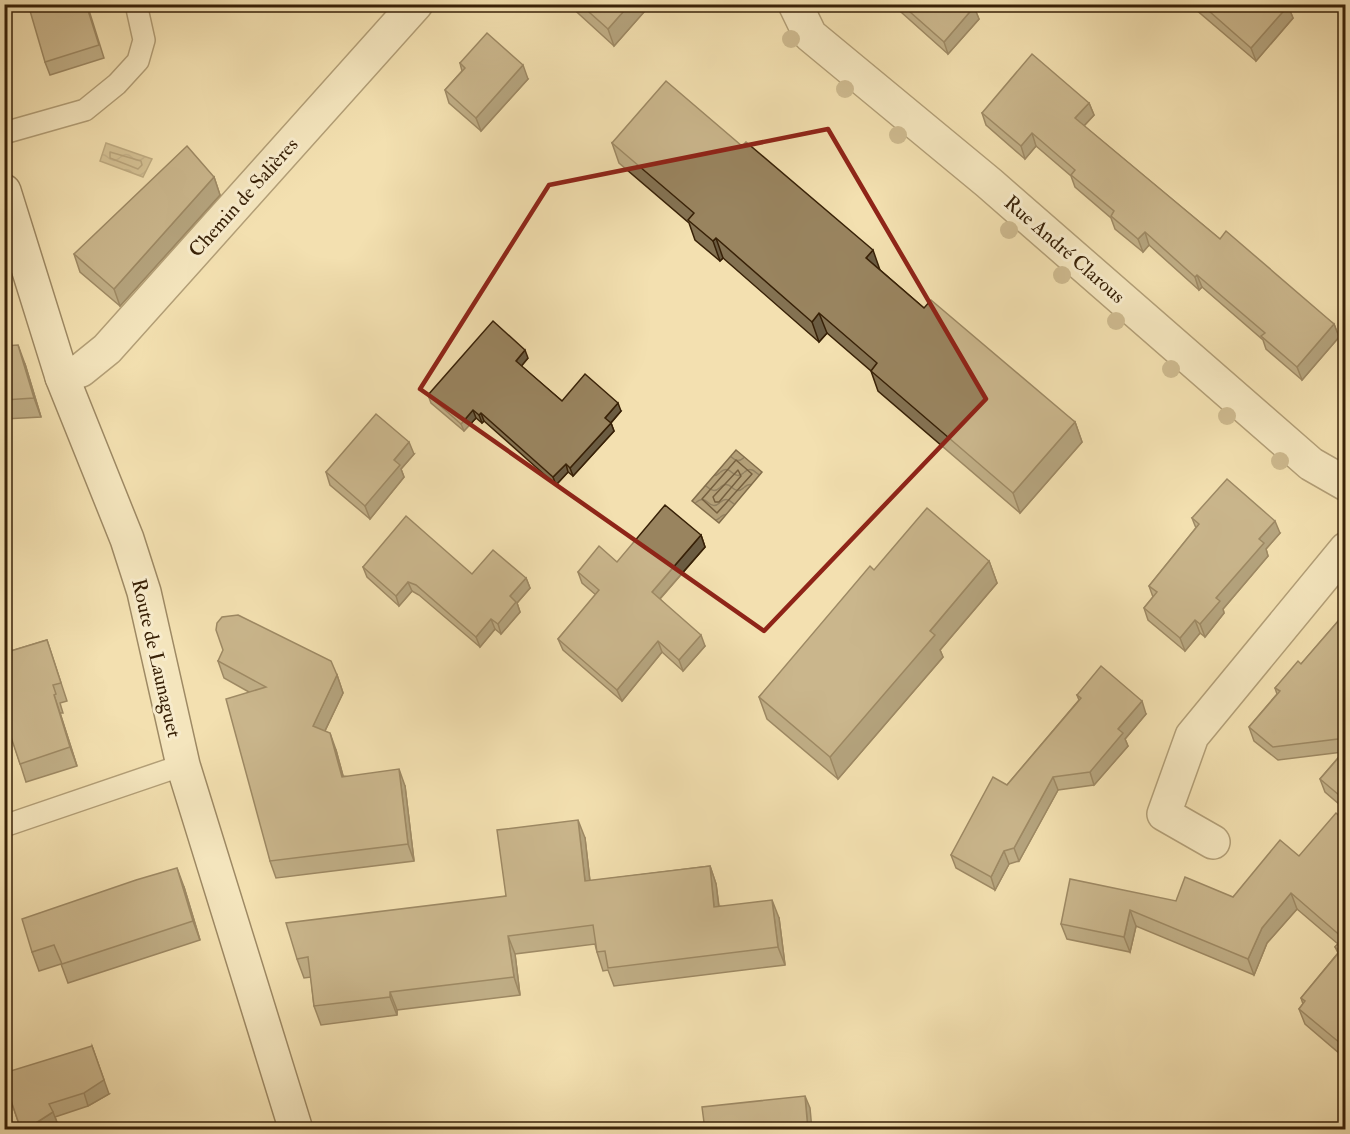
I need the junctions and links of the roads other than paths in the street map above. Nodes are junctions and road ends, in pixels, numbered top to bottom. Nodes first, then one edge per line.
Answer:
1 (136, 4) edge
2 (416, 4) edge
3 (795, 4) edge
4 (4, 133) edge
5 (4, 191) edge
6 (62, 377) junction
7 (1346, 484) edge
8 (1346, 549) edge
9 (183, 765) junction
10 (4, 826) edge
11 (1213, 842) dead end
12 (296, 1130) edge

1 - 4 lane
2 - 6 street, Chemin de Salières
3 - 7 street, Rue André Clarous
5 - 6 street, Route de Launaguet
6 - 9 street, Route de Launaguet
8 - 11 street
9 - 10 lane
9 - 12 street, Route de Launaguet

